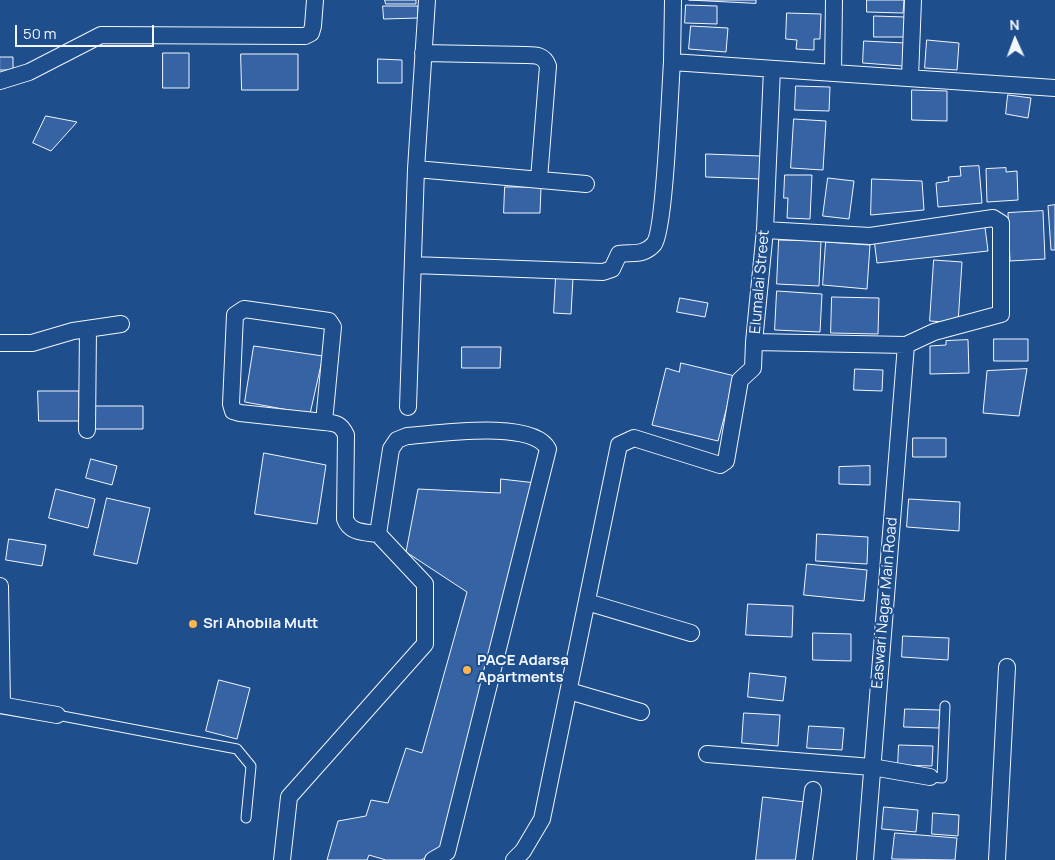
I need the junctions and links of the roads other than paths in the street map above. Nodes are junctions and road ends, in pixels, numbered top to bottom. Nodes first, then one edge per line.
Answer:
1 (315, 0) edge
2 (427, 0) edge
3 (673, 0) edge
4 (834, 0) edge
5 (913, 0) edge
6 (423, 53) junction
7 (672, 62) junction
8 (772, 69) junction
9 (833, 73) junction
10 (910, 78) junction
11 (0, 82) edge
12 (1055, 88) edge
13 (416, 169) junction
14 (539, 178) junction
15 (586, 184) dead end
16 (765, 230) junction
17 (413, 265) junction
18 (122, 324) dead end
19 (88, 329) junction
20 (754, 342) junction
21 (0, 343) edge
22 (906, 346) junction
23 (408, 407) dead end
24 (324, 422) junction
25 (87, 430) dead end
26 (378, 534) junction
27 (0, 586) edge
28 (587, 602) junction
29 (691, 633) dead end
30 (1007, 667) dead end
31 (569, 691) junction
32 (1, 705) edge
33 (944, 706) dead end
34 (641, 712) dead end
35 (57, 715) joint
36 (707, 754) dead end
37 (872, 767) junction
38 (930, 777) joint
39 (814, 790) dead end
40 (246, 818) dead end
41 (282, 860) edge
42 (433, 860) edge
43 (514, 860) edge
44 (804, 860) edge
45 (865, 860) edge
46 (997, 860) edge

1 - 11 street
2 - 6 street
3 - 7 street
4 - 9 street
5 - 10 street
6 - 13 street
6 - 14 street
7 - 8 street
7 - 17 street
8 - 9 street
8 - 16 street, Elumalai Street
9 - 10 street
10 - 12 street
13 - 14 street
13 - 17 street
14 - 15 street
16 - 20 street, Elumalai Street
16 - 22 street
17 - 23 street
18 - 19 street
19 - 21 street
19 - 25 street
20 - 22 street, Elumalai Street
20 - 28 street
22 - 37 street, Easwari Nagar Main Road
24 - 24 street
24 - 26 street
26 - 41 street
26 - 42 street
27 - 32 street
28 - 29 street
28 - 31 street
30 - 46 street
31 - 34 street
31 - 43 street
32 - 35 street
33 - 38 lane
35 - 40 lane
36 - 37 street
37 - 38 street
37 - 45 street, Easwari Nagar Main Road
39 - 44 street

